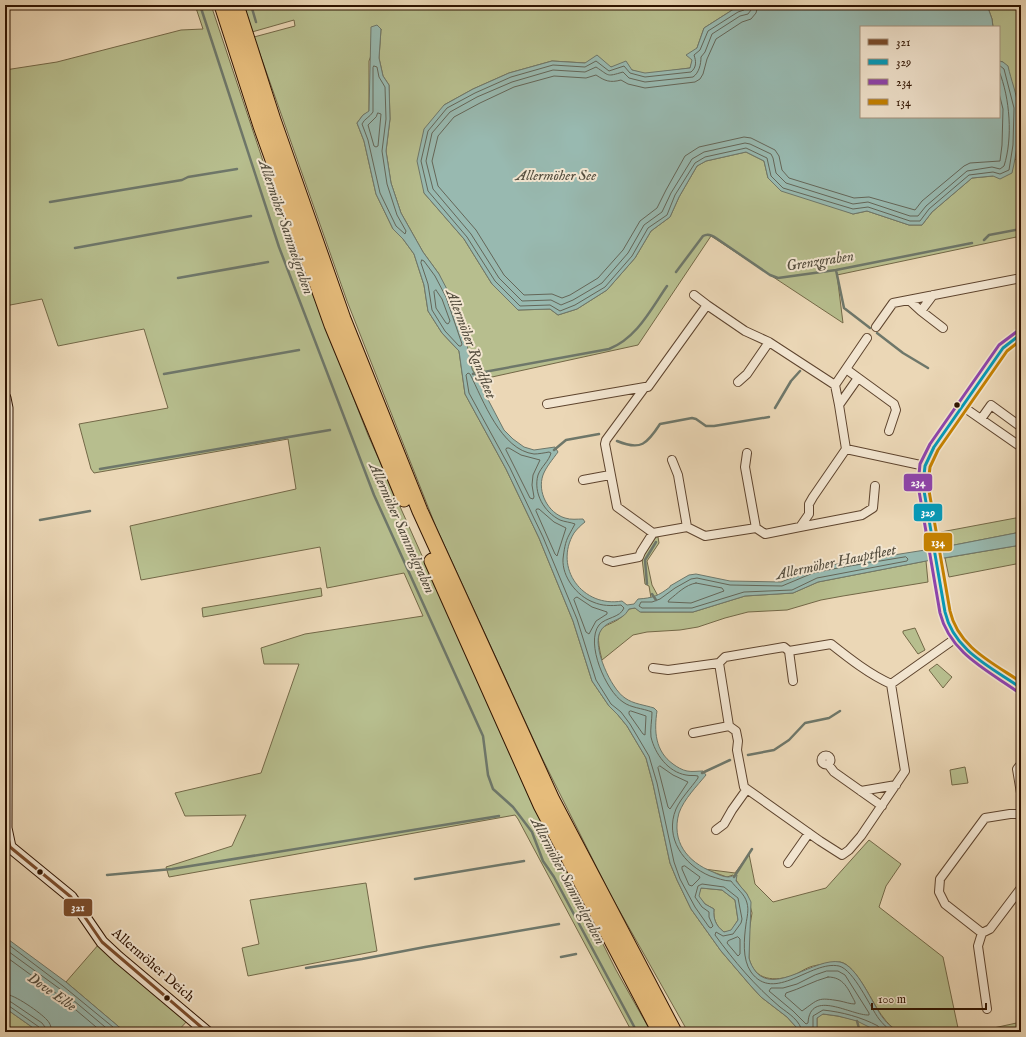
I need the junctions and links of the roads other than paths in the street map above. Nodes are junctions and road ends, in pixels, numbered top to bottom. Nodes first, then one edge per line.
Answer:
1 (222, 5) edge
2 (236, 5) edge
3 (1021, 278) edge
4 (933, 295) junction
5 (694, 296) dead end
6 (909, 300) junction
7 (707, 305) junction
8 (921, 311) junction
9 (876, 327) dead end
10 (943, 328) dead end
11 (1021, 334) edge
12 (867, 338) dead end
13 (769, 342) junction
14 (846, 369) junction
15 (858, 378) junction
16 (738, 382) dead end
17 (835, 385) junction
18 (645, 387) junction
19 (5, 398) edge
20 (547, 404) dead end
21 (839, 405) junction
22 (962, 406) junction
23 (981, 419) junction
24 (1021, 427) edge
25 (889, 431) dead end
26 (1021, 447) edge
27 (846, 449) junction
28 (747, 454) dead end
29 (672, 460) dead end
30 (925, 466) junction
31 (610, 474) junction
32 (583, 480) dead end
33 (875, 486) dead end
34 (687, 527) junction
35 (800, 527) junction
36 (756, 528) junction
37 (653, 534) junction
38 (607, 560) dead end
39 (956, 638) junction
40 (789, 651) junction
41 (719, 663) junction
42 (653, 668) dead end
43 (794, 681) dead end
44 (891, 684) junction
45 (1021, 688) edge
46 (729, 726) junction
47 (693, 733) dead end
48 (828, 764) dead end
49 (1021, 764) edge
50 (896, 785) junction
51 (747, 789) junction
52 (861, 791) junction
53 (1021, 793) edge
54 (882, 806) junction
55 (1021, 814) edge
56 (716, 830) dead end
57 (808, 833) junction
58 (8, 850) edge
59 (788, 863) dead end
60 (1021, 888) edge
61 (982, 934) junction
62 (987, 1009) dead end
63 (207, 1032) edge
64 (660, 1032) edge
65 (674, 1032) edge

1 - 64 highway
2 - 65 highway
3 - 4 street
4 - 6 street
4 - 8 street
5 - 7 street
6 - 8 street
6 - 9 street
7 - 13 street
7 - 18 street
8 - 10 street
11 - 22 street
12 - 14 street
13 - 16 street
13 - 17 street
14 - 15 street
14 - 17 street
15 - 21 street
15 - 25 street
17 - 21 street
18 - 20 street
18 - 31 street
19 - 58 street, Allermöher Deich
21 - 27 street
22 - 23 street
22 - 30 street
23 - 24 street
23 - 26 street
27 - 30 street
27 - 35 street
28 - 36 street
29 - 34 street
30 - 39 street
31 - 32 street
31 - 37 street
33 - 35 street
34 - 36 street
34 - 37 street
35 - 36 street
37 - 38 street
39 - 44 street
39 - 45 street
40 - 41 street
40 - 43 street
40 - 44 street
41 - 42 street
41 - 46 street
44 - 50 street
46 - 47 street
46 - 51 street
48 - 52 street
49 - 53 street
50 - 52 street
50 - 54 street
51 - 56 street
51 - 57 street
52 - 54 street
54 - 57 street
55 - 61 street
57 - 59 street
58 - 63 street, Allermöher Deich
60 - 61 street
61 - 62 street

